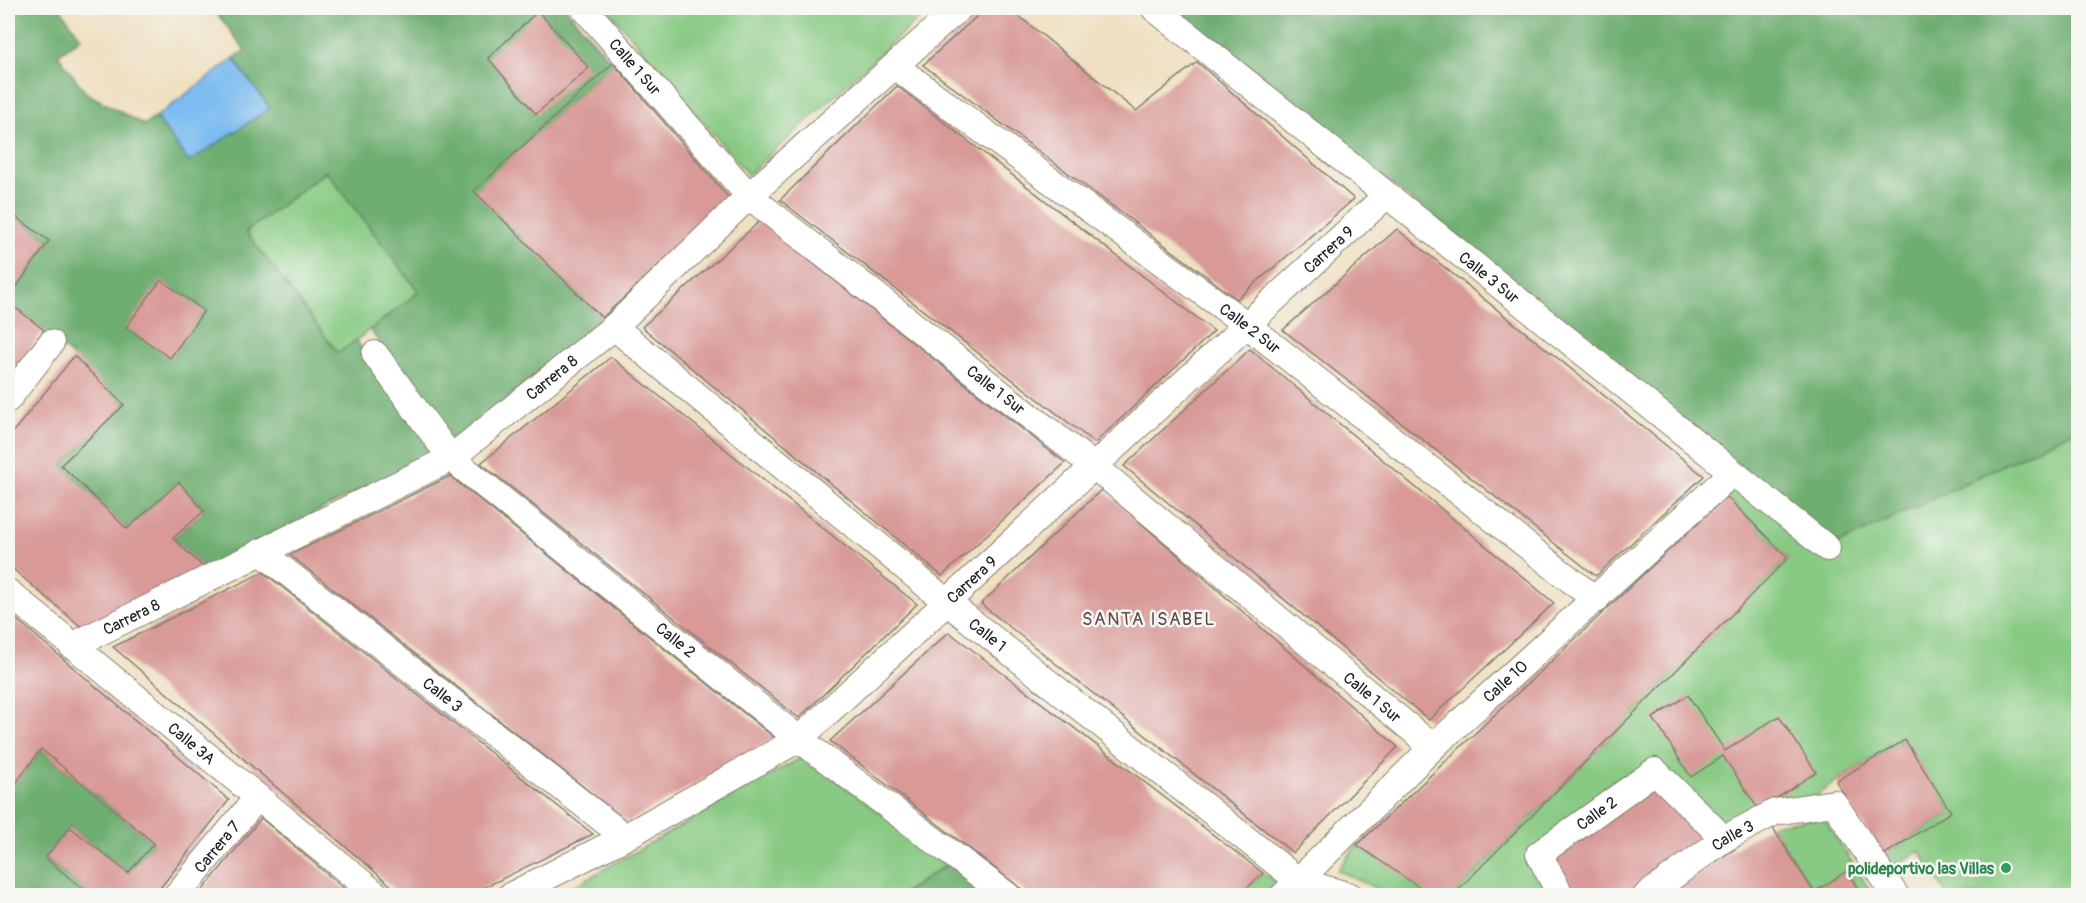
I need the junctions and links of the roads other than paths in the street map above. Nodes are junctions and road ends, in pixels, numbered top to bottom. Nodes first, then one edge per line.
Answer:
1 (584, 8) edge
2 (959, 8) edge
3 (1154, 8) edge
4 (896, 67) junction
5 (1387, 195) junction
6 (749, 196) junction
7 (1247, 325) junction
8 (614, 327) junction
9 (51, 344) dead end
10 (375, 354) dead end
11 (8, 399) edge
12 (451, 458) junction
13 (1095, 467) junction
14 (1732, 473) junction
15 (1827, 548) dead end
16 (261, 552) junction
17 (8, 592) edge
18 (1596, 600) junction
19 (948, 603) junction
20 (72, 646) junction
21 (799, 739) junction
22 (1433, 747) junction
23 (257, 798) junction
24 (625, 837) junction
25 (1725, 839) junction
26 (1291, 888) edge
27 (1326, 892) edge
28 (176, 896) edge
29 (378, 896) edge
30 (510, 896) edge
31 (1008, 896) edge
32 (1350, 896) edge
33 (1561, 896) edge
34 (1646, 896) edge
35 (1896, 896) edge

1 - 6 street, Calle 1 Sur
2 - 4 street, Carrera 8
3 - 5 street, Calle 3 Sur
4 - 6 street, Carrera 8
4 - 7 street, Calle 2 Sur
5 - 7 street, Carrera 9
5 - 14 street, Calle 3 Sur
6 - 8 street, Carrera 8
6 - 13 street, Calle 1 Sur
7 - 13 street, Carrera 9
7 - 18 street, Calle 2 Sur
8 - 12 street, Carrera 8
8 - 19 street, Calle 1
9 - 11 street
10 - 12 street, Calle 2
12 - 16 street, Carrera 8
12 - 21 street, Calle 2
13 - 19 street, Carrera 9
13 - 22 street, Calle 1 Sur
14 - 15 street, Calle 3 Sur
14 - 18 street, Calle 10
16 - 20 street, Carrera 8
16 - 24 street, Calle 3
17 - 20 street, Calle 3A
18 - 22 street, Calle 10
19 - 21 street, Carrera 9
19 - 26 street, Calle 1
20 - 23 street, Calle 3A
21 - 24 street, Carrera 9
21 - 31 street, Calle 2
22 - 26 street, Calle 10
23 - 28 street, Carrera 7
23 - 29 street, Calle 3A
24 - 30 street, Carrera 9
25 - 33 street, Calle 2
25 - 34 street, Calle 3
25 - 35 street, Calle 3
26 - 27 street, Calle 1
27 - 32 street, Calle 1

